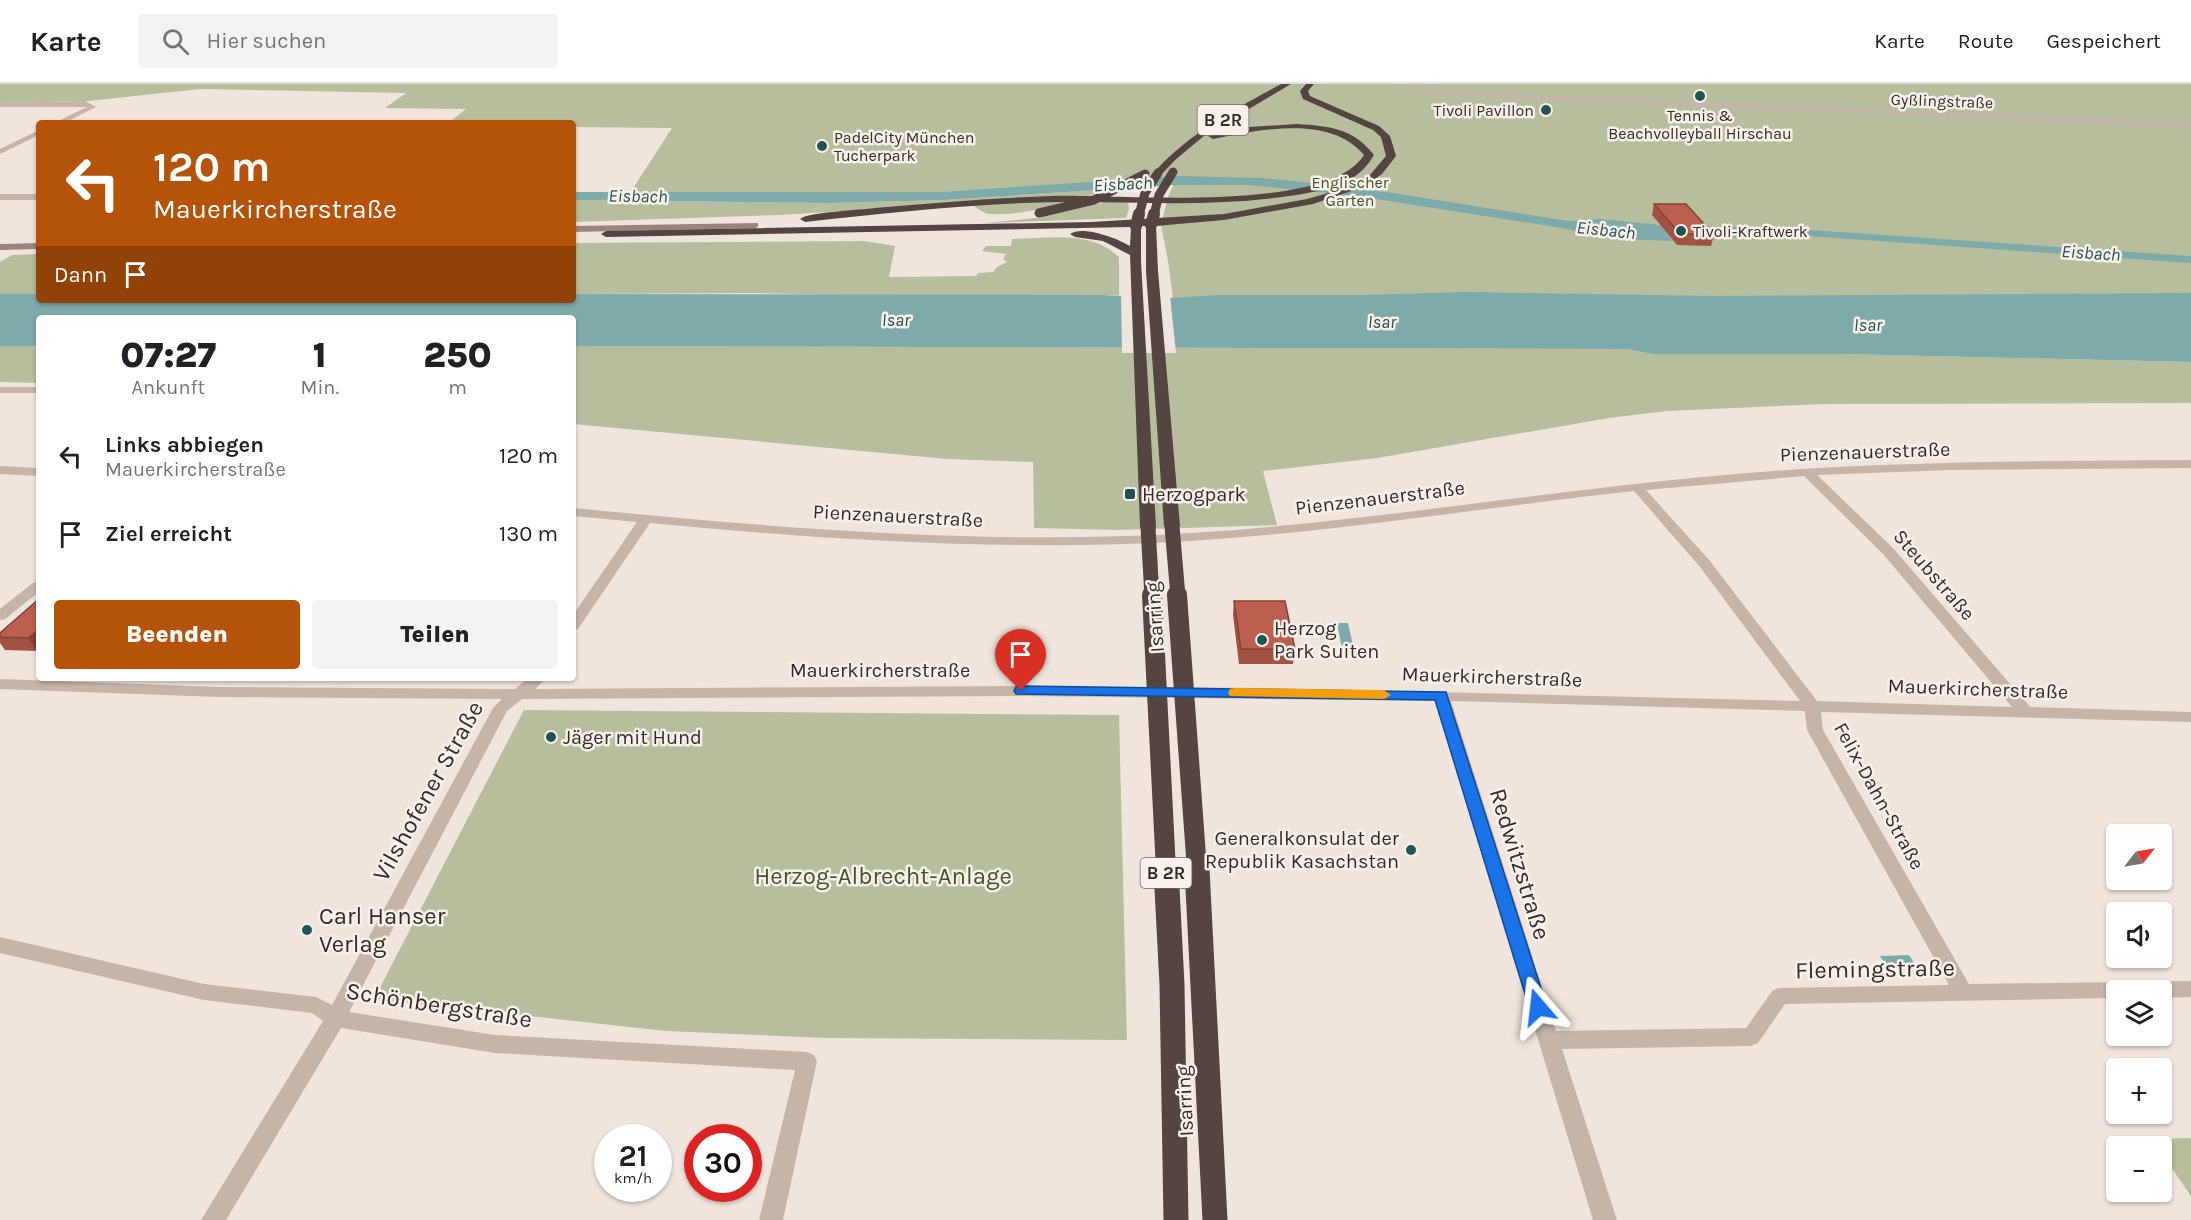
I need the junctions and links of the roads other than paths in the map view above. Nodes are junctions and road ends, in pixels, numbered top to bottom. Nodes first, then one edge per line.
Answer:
1 (1287, 84) edge
2 (1301, 84) edge
3 (1310, 84) edge
4 (1406, 84) edge
5 (62, 104) junction
6 (0, 105) edge
7 (53, 120) edge
8 (64, 120) edge
9 (2191, 125) edge
10 (36, 128) edge
11 (36, 134) edge
12 (1213, 136) junction
13 (0, 145) edge
14 (0, 152) edge
15 (1161, 170) junction
16 (0, 197) edge
17 (36, 197) edge
18 (755, 225) junction
19 (576, 229) edge
20 (576, 234) edge
21 (606, 234) junction
22 (36, 240) edge
23 (0, 241) edge
24 (36, 246) edge
25 (0, 247) edge
26 (1135, 258) junction
27 (0, 390) edge
28 (36, 390) edge
29 (2191, 464) edge
30 (0, 470) edge
31 (1807, 471) junction
32 (36, 472) edge
33 (1637, 487) junction
34 (576, 512) edge
35 (646, 519) junction
36 (36, 587) edge
37 (0, 615) edge
38 (576, 622) edge
39 (534, 681) edge
40 (0, 684) edge
41 (516, 694) junction
42 (1441, 696) junction
43 (1812, 706) junction
44 (2024, 711) junction
45 (2191, 717) edge
46 (0, 945) edge
47 (2172, 989) edge
48 (2191, 989) edge
49 (2106, 990) edge
50 (1963, 992) junction
51 (336, 1018) junction
52 (1548, 1040) junction
53 (213, 1220) edge
54 (771, 1220) edge
55 (1176, 1220) edge
56 (1215, 1220) edge
57 (1605, 1220) edge

1 - 15 highway, Isarring / B 2R
2 - 12 highway, Isarring
3 - 21 highway
4 - 9 street, Gyßlingstraße
5 - 6 street
5 - 7 street
5 - 8 street
10 - 13 street
11 - 14 street
12 - 18 highway
12 - 56 highway, Isarring / B 2R, bridge
15 - 18 highway, bridge
15 - 26 highway, Isarring / B 2R, bridge
16 - 17 street
18 - 19 main road
20 - 21 main road
21 - 26 highway
22 - 23 main road
24 - 25 main road
26 - 55 highway, Isarring / B 2R, bridge
27 - 28 street
29 - 31 street, Pienzenauerstraße
30 - 32 street
31 - 33 street, Pienzenauerstraße
31 - 44 street, Steubstraße
33 - 35 street, Pienzenauerstraße
33 - 43 street, Felix-Dahn-Straße
34 - 35 street, Pienzenauerstraße
35 - 38 street
36 - 37 street
39 - 41 street, Vilshofener Straße
40 - 41 street, Mauerkircherstraße
41 - 42 street, Mauerkircherstraße
41 - 51 street, Vilshofener Straße
42 - 43 street, Mauerkircherstraße
42 - 52 street, Redwitzstraße
43 - 44 street, Mauerkircherstraße
43 - 50 street, Felix-Dahn-Straße
44 - 45 street, Mauerkircherstraße
46 - 51 street, Schönbergstraße
47 - 48 street, Flemingstraße
49 - 50 street, Flemingstraße
50 - 52 street, Flemingstraße
51 - 53 street, Vilshofener Straße
51 - 54 street, Schönbergstraße
52 - 57 street, Redwitzstraße

